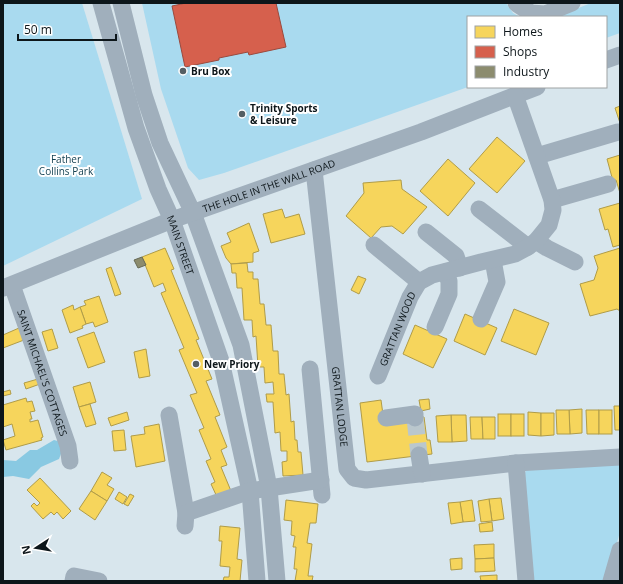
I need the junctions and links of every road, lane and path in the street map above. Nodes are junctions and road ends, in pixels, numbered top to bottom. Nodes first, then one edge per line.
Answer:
1 (101, 3) edge
2 (121, 3) edge
3 (516, 3) edge
4 (572, 3) edge
5 (620, 55) edge
6 (607, 60) edge
7 (534, 88) edge
8 (515, 95) junction
9 (618, 132) dead end
10 (537, 156) junction
11 (314, 170) junction
12 (608, 184) dead end
13 (552, 200) junction
14 (479, 209) dead end
15 (192, 212) junction
16 (172, 220) junction
17 (426, 232) dead end
18 (532, 244) junction
19 (374, 245) dead end
20 (493, 260) junction
21 (575, 262) dead end
22 (452, 270) junction
23 (419, 282) junction
24 (8, 287) edge
25 (481, 319) dead end
26 (435, 327) dead end
27 (310, 369) dead end
28 (378, 376) dead end
29 (169, 415) dead end
30 (386, 418) dead end
31 (415, 418) dead end
32 (420, 455) tunnel mouth
33 (620, 456) edge
34 (70, 462) dead end
35 (516, 463) junction
36 (422, 474) junction
37 (269, 488) junction
38 (250, 491) junction
39 (620, 550) edge
40 (73, 581) edge
41 (99, 581) edge
42 (257, 581) edge
43 (277, 581) edge
44 (526, 581) edge
45 (612, 581) edge

1 - 16 street, MAIN STREET
2 - 15 street
3 - 4 street
5 - 6 street
7 - 8 street, THE HOLE IN THE WALL ROAD
8 - 10 street, GRATTAN WOOD
8 - 11 street, THE HOLE IN THE WALL ROAD
9 - 10 street
10 - 13 street, GRATTAN WOOD
11 - 15 street, THE HOLE IN THE WALL ROAD
11 - 36 street, GRATTAN LODGE
12 - 13 street
13 - 18 street, GRATTAN WOOD
14 - 18 street
15 - 16 street, THE HOLE IN THE WALL ROAD
15 - 37 street
16 - 24 street, THE HOLE IN THE WALL ROAD
16 - 38 street, MAIN STREET
17 - 22 street
18 - 20 street, GRATTAN WOOD
18 - 21 street
19 - 23 street, GRATTAN WOOD
20 - 22 street, GRATTAN WOOD
20 - 25 street
22 - 23 street, GRATTAN WOOD
22 - 26 street
23 - 28 street, GRATTAN WOOD
24 - 34 street, SAINT MICHAEL'S COTTAGES
27 - 37 street
29 - 38 street
30 - 31 street
32 - 36 street
33 - 35 street, GRATTAN LODGE
35 - 36 street, GRATTAN LODGE
35 - 44 street
37 - 38 street
37 - 43 street
38 - 42 street, MAIN STREET
39 - 45 street
40 - 41 street

